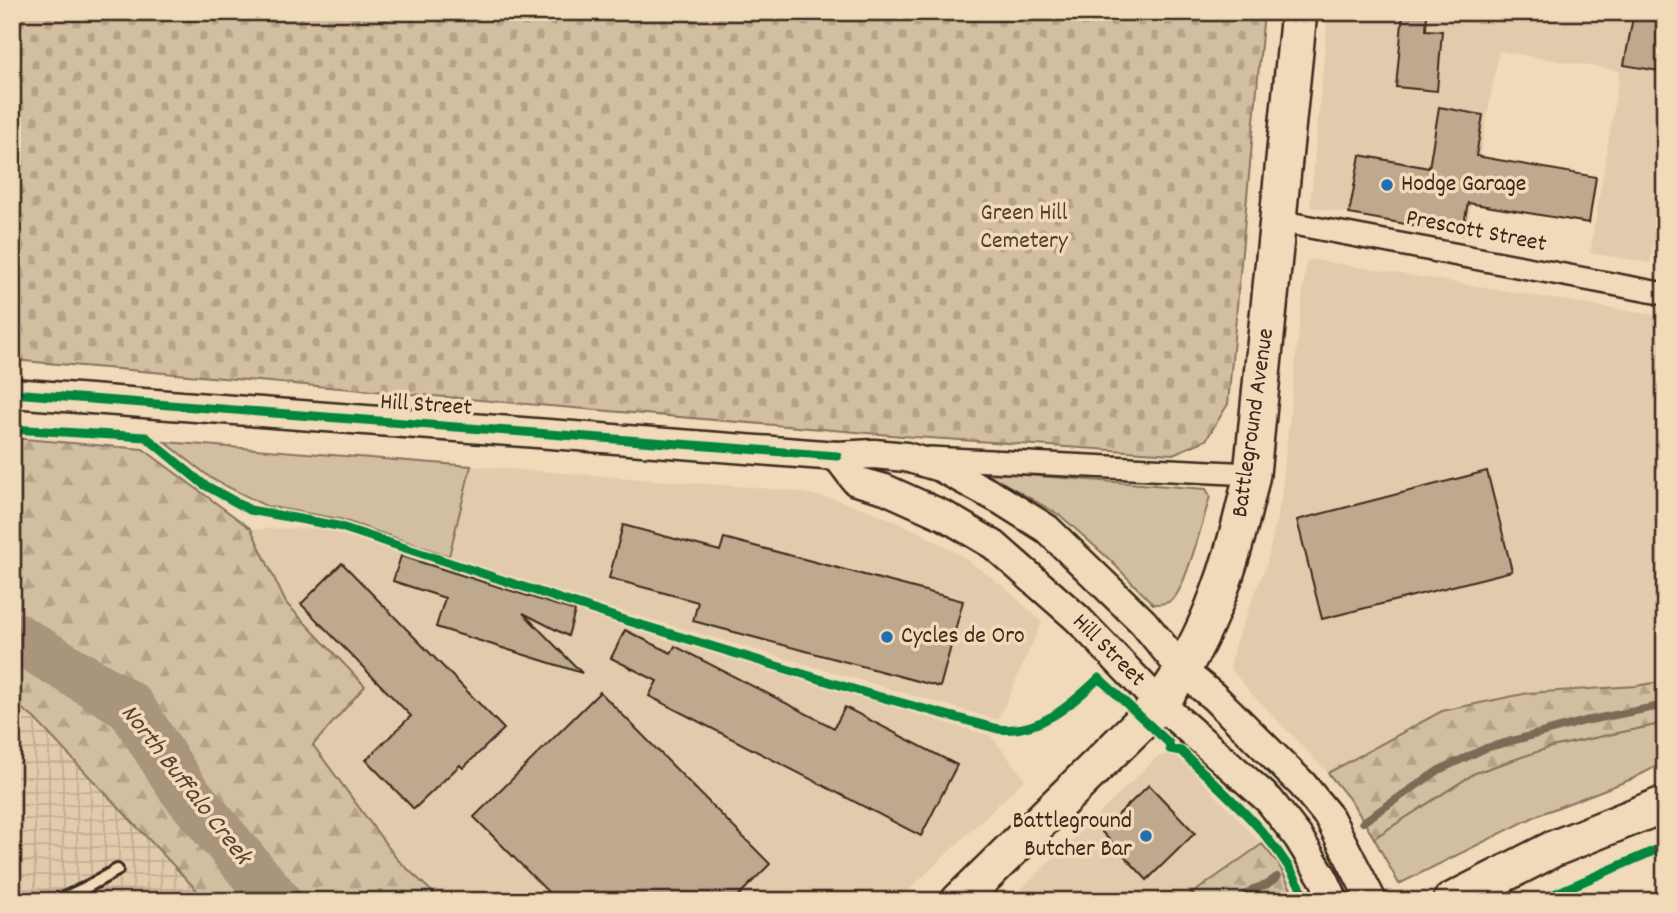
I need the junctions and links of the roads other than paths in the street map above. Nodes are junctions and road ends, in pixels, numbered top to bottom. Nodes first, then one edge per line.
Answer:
1 (1299, 12) edge
2 (1278, 221) junction
3 (1665, 294) edge
4 (12, 393) edge
5 (838, 456) junction
6 (905, 457) junction
7 (1252, 474) junction
8 (1184, 672) junction
9 (1160, 704) junction
10 (1665, 804) edge
11 (117, 870) dead end
12 (57, 901) edge
13 (959, 901) edge
14 (1334, 901) edge
15 (1371, 901) edge
16 (1451, 901) edge

1 - 2 main road, Battleground Avenue
2 - 3 street, Prescott Street
2 - 7 main road, Battleground Avenue
4 - 5 street, Hill Street
5 - 6 street, Hill Street
5 - 9 street, Hill Street
6 - 7 street, Hill Street
6 - 8 street, Hill Street
7 - 8 main road, Battleground Avenue
8 - 9 main road, Battleground Avenue
8 - 15 street, Hill Street
9 - 13 main road, Battleground Avenue
9 - 14 street, Hill Street
10 - 16 main road
11 - 12 lane

